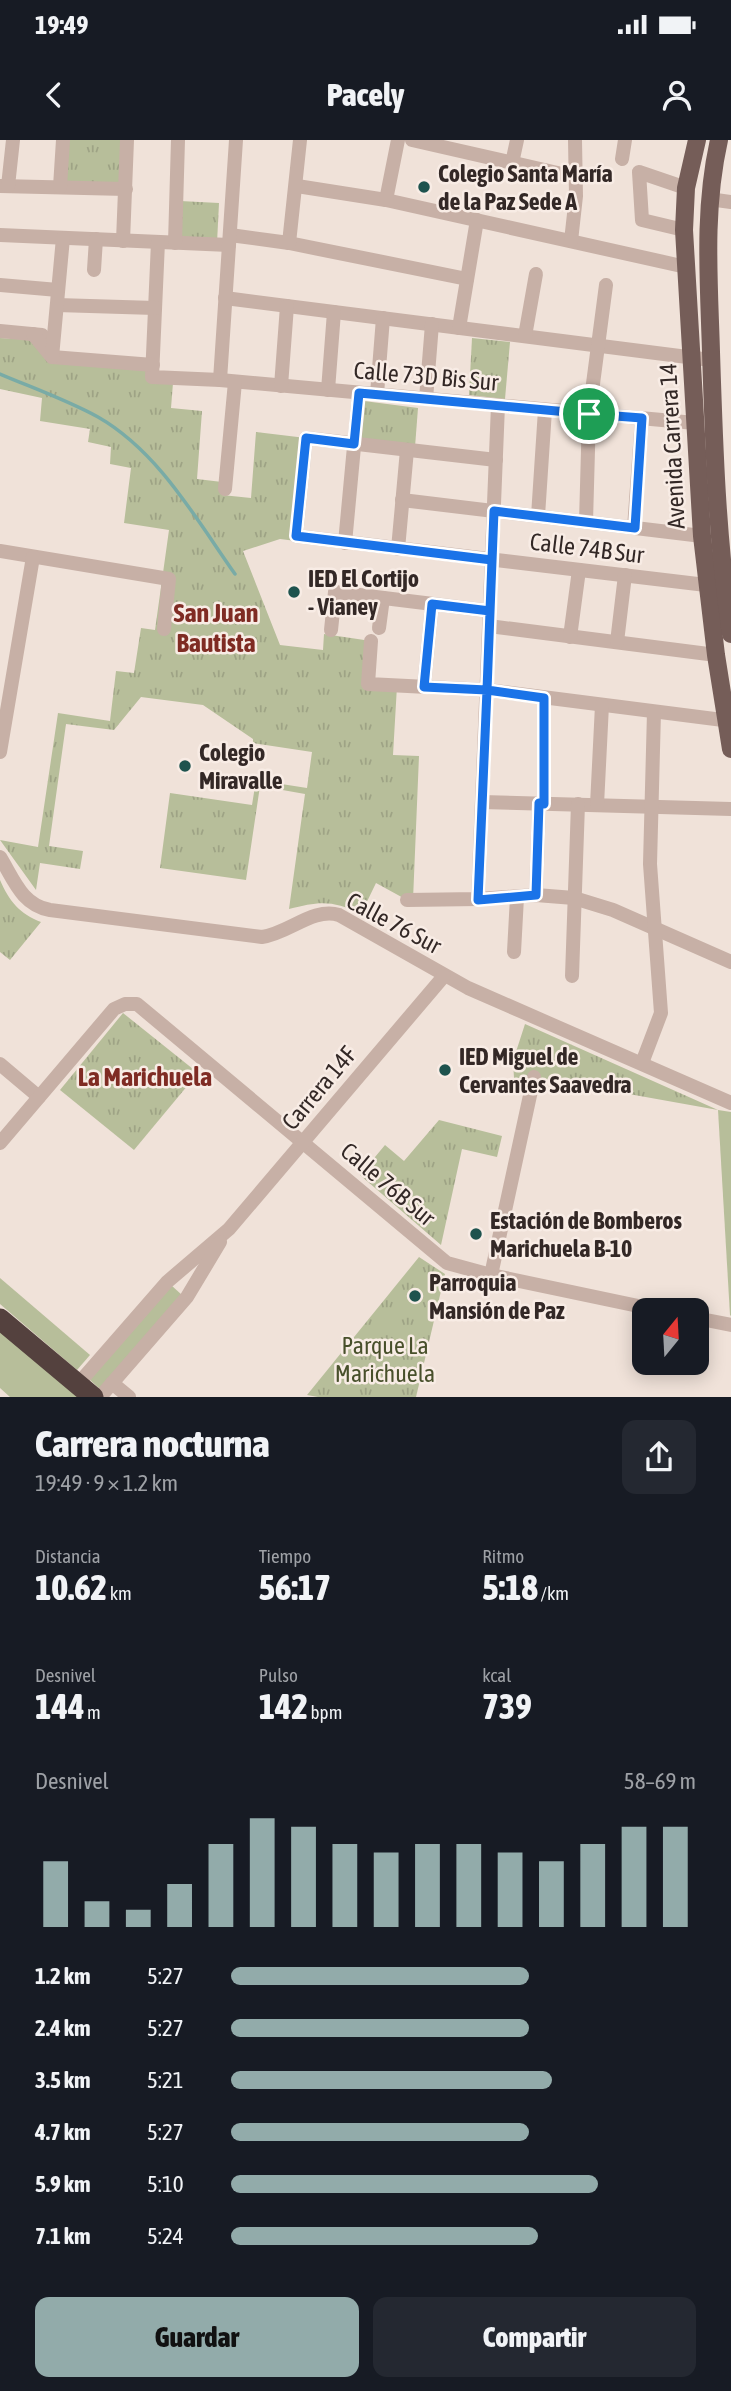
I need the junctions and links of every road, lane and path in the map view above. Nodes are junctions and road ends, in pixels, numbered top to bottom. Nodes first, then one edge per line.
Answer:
1 (13, 140) edge
2 (63, 140) edge
3 (127, 140) edge
4 (178, 140) edge
5 (236, 140) edge
6 (300, 140) edge
7 (398, 140) edge
8 (412, 140) edge
9 (517, 140) edge
10 (575, 140) edge
11 (625, 140) edge
12 (697, 140) edge
13 (719, 140) edge
14 (731, 142) edge
15 (457, 145) edge
16 (622, 159) dead end
17 (512, 163) junction
18 (575, 177) junction
19 (4, 186) edge
20 (297, 186) junction
21 (60, 187) junction
22 (686, 188) junction
23 (126, 189) junction
24 (709, 199) junction
25 (386, 200) junction
26 (731, 202) edge
27 (477, 220) junction
28 (684, 230) junction
29 (0, 235) edge
30 (63, 238) junction
31 (96, 239) junction
32 (229, 240) junction
33 (122, 241) junction
34 (158, 242) junction
35 (571, 242) junction
36 (174, 243) junction
37 (289, 243) junction
38 (686, 268) junction
39 (94, 270) dead end
40 (536, 274) dead end
41 (467, 279) junction
42 (0, 285) edge
43 (606, 285) dead end
44 (57, 298) junction
45 (225, 298) junction
46 (288, 306) junction
47 (155, 308) junction
48 (334, 312) junction
49 (383, 318) junction
50 (432, 324) junction
51 (459, 328) junction
52 (0, 331) edge
53 (33, 334) junction
54 (54, 336) junction
55 (525, 336) junction
56 (598, 345) junction
57 (52, 357) junction
58 (691, 357) junction
59 (711, 360) junction
60 (152, 371) junction
61 (227, 381) junction
62 (281, 386) junction
63 (328, 390) junction
64 (359, 393) junction
65 (377, 394) junction
66 (426, 399) junction
67 (498, 405) junction
68 (545, 410) junction
69 (589, 414) junction
70 (642, 418) junction
71 (695, 423) junction
72 (354, 444) junction
73 (407, 450) junction
74 (496, 460) junction
75 (225, 489) dead end
76 (402, 499) junction
77 (494, 511) junction
78 (538, 516) junction
79 (586, 522) junction
80 (635, 528) junction
81 (702, 536) junction
82 (345, 542) junction
83 (398, 549) junction
84 (0, 551) edge
85 (33, 556) junction
86 (492, 560) junction
87 (579, 570) junction
88 (625, 575) junction
89 (720, 583) edge
90 (383, 598) junction
91 (432, 604) junction
92 (490, 619) junction
93 (164, 629) dead end
94 (331, 630) dead end
95 (731, 634) edge
96 (570, 636) junction
97 (617, 642) junction
98 (716, 655) junction
99 (424, 687) junction
100 (487, 690) junction
101 (544, 698) junction
102 (602, 705) junction
103 (654, 712) junction
104 (729, 720) edge
105 (731, 749) edge
106 (0, 752) edge
107 (482, 802) junction
108 (542, 804) junction
109 (578, 804) junction
110 (597, 805) junction
111 (653, 806) junction
112 (731, 808) edge
113 (0, 857) edge
114 (536, 895) junction
115 (517, 897) junction
116 (575, 898) junction
117 (407, 900) dead end
118 (478, 900) junction
119 (656, 929) junction
120 (514, 952) dead end
121 (731, 962) edge
122 (444, 976) junction
123 (572, 976) dead end
124 (642, 1063) junction
125 (0, 1064) edge
126 (534, 1077) dead end
127 (39, 1097) junction
128 (731, 1103) edge
129 (303, 1142) junction
130 (0, 1143) edge
131 (229, 1229) junction
132 (491, 1275) junction
133 (632, 1305) edge
134 (0, 1319) edge
135 (709, 1321) edge
136 (731, 1325) edge
137 (112, 1383) junction
138 (86, 1391) edge
139 (100, 1397) edge
140 (129, 1397) edge

1 - 19 street
2 - 21 street
3 - 23 street
4 - 36 street
5 - 32 street
6 - 20 street
7 - 25 street
8 - 15 street
9 - 17 street
10 - 18 street
11 - 16 street
12 - 22 main road, Avenida Carrera 14
13 - 14 street
13 - 24 main road, Avenida Carrera 14
15 - 17 street
17 - 18 street
18 - 35 street
19 - 21 street
20 - 25 street
20 - 37 street
21 - 23 street
22 - 28 main road, Avenida Carrera 14
22 - 28 street
23 - 33 street
24 - 26 street
24 - 59 main road, Avenida Carrera 14
25 - 27 street
27 - 35 street
27 - 41 street
28 - 38 main road, Avenida Carrera 14
29 - 30 street
30 - 31 street
30 - 44 street
31 - 33 street
31 - 39 street
32 - 36 street
32 - 37 street
32 - 45 street
33 - 34 street
34 - 36 street
34 - 47 street
35 - 38 street
37 - 41 street
38 - 58 main road, Avenida Carrera 14
40 - 55 street
41 - 51 street
42 - 44 street
43 - 56 street
44 - 47 street
44 - 54 street
45 - 46 street
45 - 61 street
46 - 48 street
46 - 62 street
47 - 60 street
48 - 49 street
48 - 63 street
49 - 50 street
49 - 65 street
50 - 51 street
50 - 66 street
51 - 55 street
52 - 53 street
53 - 54 street
53 - 57 street
54 - 57 street
55 - 56 street
56 - 58 street
56 - 69 street
57 - 60 street, Calle 73D Bis Sur
58 - 59 street
58 - 71 main road, Avenida Carrera 14
59 - 89 main road, Avenida Carrera 14
60 - 61 street, Calle 73D Bis Sur
61 - 62 street, Calle 73D Bis Sur
61 - 75 street
62 - 63 street, Calle 73D Bis Sur
63 - 64 street, Calle 73D Bis Sur
64 - 65 street, Calle 73D Bis Sur
64 - 72 street
65 - 66 street, Calle 73D Bis Sur
66 - 67 street, Calle 73D Bis Sur
67 - 68 street, Calle 73D Bis Sur
67 - 74 street
68 - 69 street, Calle 73D Bis Sur
68 - 78 street
69 - 70 street, Calle 73D Bis Sur
69 - 79 street
70 - 71 street, Calle 73D Bis Sur
70 - 80 street
71 - 81 main road, Avenida Carrera 14
72 - 73 street
72 - 82 street
72 - 82 street, Calle 74B Sur
73 - 74 street
73 - 76 street
74 - 77 street
76 - 77 street
76 - 83 street
77 - 78 street
77 - 86 street
78 - 79 street
79 - 80 street
80 - 81 street
81 - 89 main road, Avenida Carrera 14
82 - 83 street, Calle 74B Sur
83 - 86 street, Calle 74B Sur
84 - 85 street
85 - 93 street
85 - 106 street
86 - 87 street, Calle 74B Sur
86 - 92 street
87 - 88 street, Calle 74B Sur
87 - 96 street
88 - 89 street, Calle 74B Sur
88 - 97 street
89 - 95 main road, Avenida Carrera 14
89 - 98 main road, Avenida Carrera 14
90 - 91 street
90 - 94 street
90 - 99 street
91 - 92 street
91 - 99 street
92 - 96 street
92 - 100 street
96 - 97 street
97 - 98 street
98 - 104 main road, Avenida Carrera 14
99 - 100 street
100 - 101 street
100 - 107 street
101 - 102 street
101 - 108 street
102 - 103 street
102 - 110 street
103 - 104 street
103 - 111 street
104 - 105 main road, Avenida Carrera 14
107 - 108 street
107 - 118 street
108 - 109 street
108 - 114 street
109 - 110 street
109 - 116 street
110 - 111 street
111 - 112 street
111 - 119 street
113 - 122 street, Calle 76 Sur
114 - 115 street
114 - 116 street
115 - 118 street
115 - 120 street
116 - 119 street
116 - 123 street
117 - 118 street
119 - 121 street
119 - 124 street
122 - 124 street, Calle 76 Sur
122 - 129 street, Carrera 14F
124 - 128 street, Calle 76 Sur
125 - 127 street
126 - 132 street
127 - 129 street, Calle 76B Sur
127 - 130 street
129 - 131 street, Carrera 14F
129 - 132 street, Calle 76B Sur
131 - 137 street, Carrera 14F
131 - 138 street, Carrera 14F
132 - 133 street, Calle 76B Sur
134 - 138 highway
135 - 136 street
137 - 139 street, Carrera 14F
137 - 140 street

